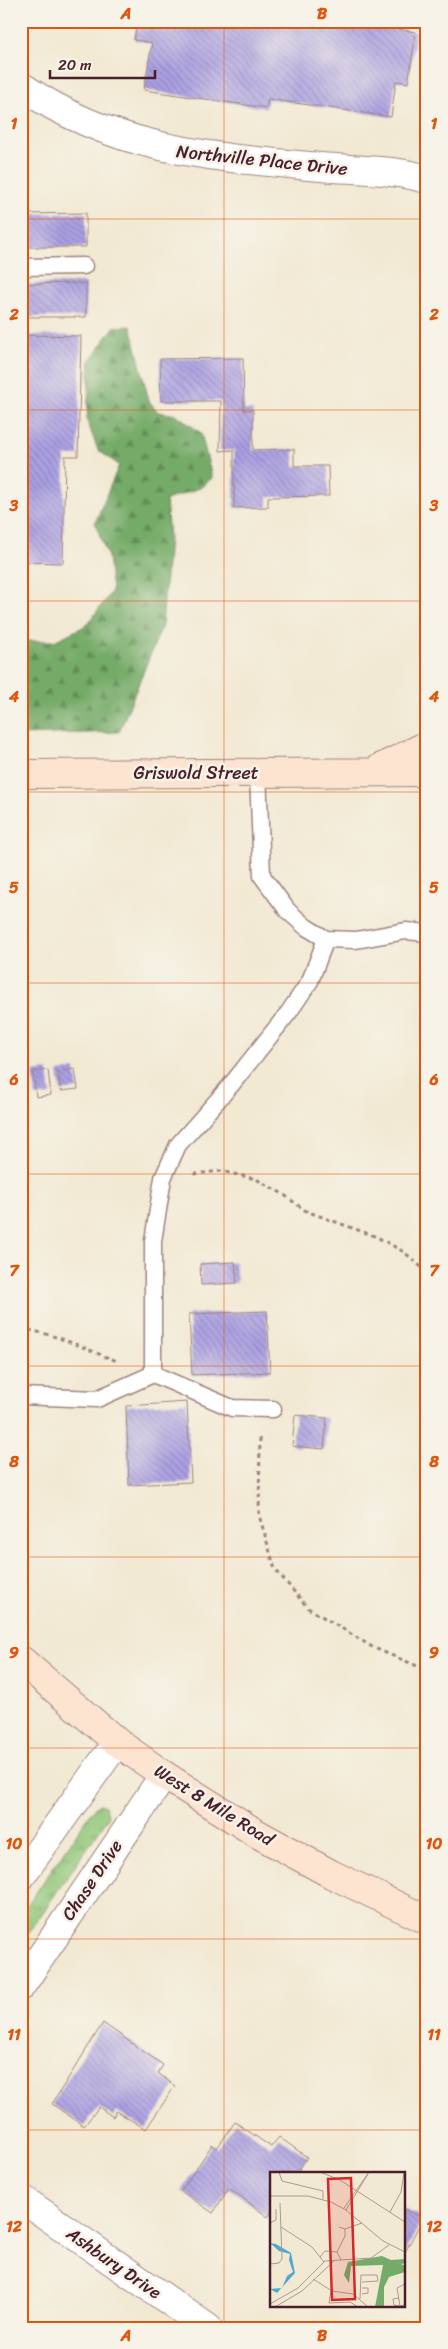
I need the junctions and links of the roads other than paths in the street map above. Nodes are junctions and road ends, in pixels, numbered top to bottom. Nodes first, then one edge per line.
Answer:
1 (21, 86) edge
2 (427, 179) edge
3 (21, 266) edge
4 (84, 266) dead end
5 (427, 745) edge
6 (258, 772) junction
7 (371, 772) junction
8 (427, 772) edge
9 (21, 774) edge
10 (427, 933) edge
11 (326, 939) junction
12 (153, 1374) junction
13 (21, 1396) edge
14 (274, 1409) dead end
15 (21, 1660) edge
16 (117, 1742) junction
17 (164, 1775) junction
18 (21, 1876) edge
19 (427, 1920) edge
20 (21, 1986) edge
21 (21, 2198) edge
22 (208, 2328) edge

1 - 2 street, Northville Place Drive
3 - 4 lane
5 - 7 main road, Griswold Street
6 - 7 main road, Griswold Street
6 - 9 main road, Griswold Street
6 - 11 lane
7 - 8 main road, Griswold Street
10 - 11 lane
11 - 12 lane
12 - 13 lane
12 - 14 lane
15 - 16 main road, West 8 Mile Road
16 - 17 main road, West 8 Mile Road
16 - 18 street
17 - 19 main road, West 8 Mile Road
17 - 20 street, Chase Drive
21 - 22 street, Ashbury Drive

